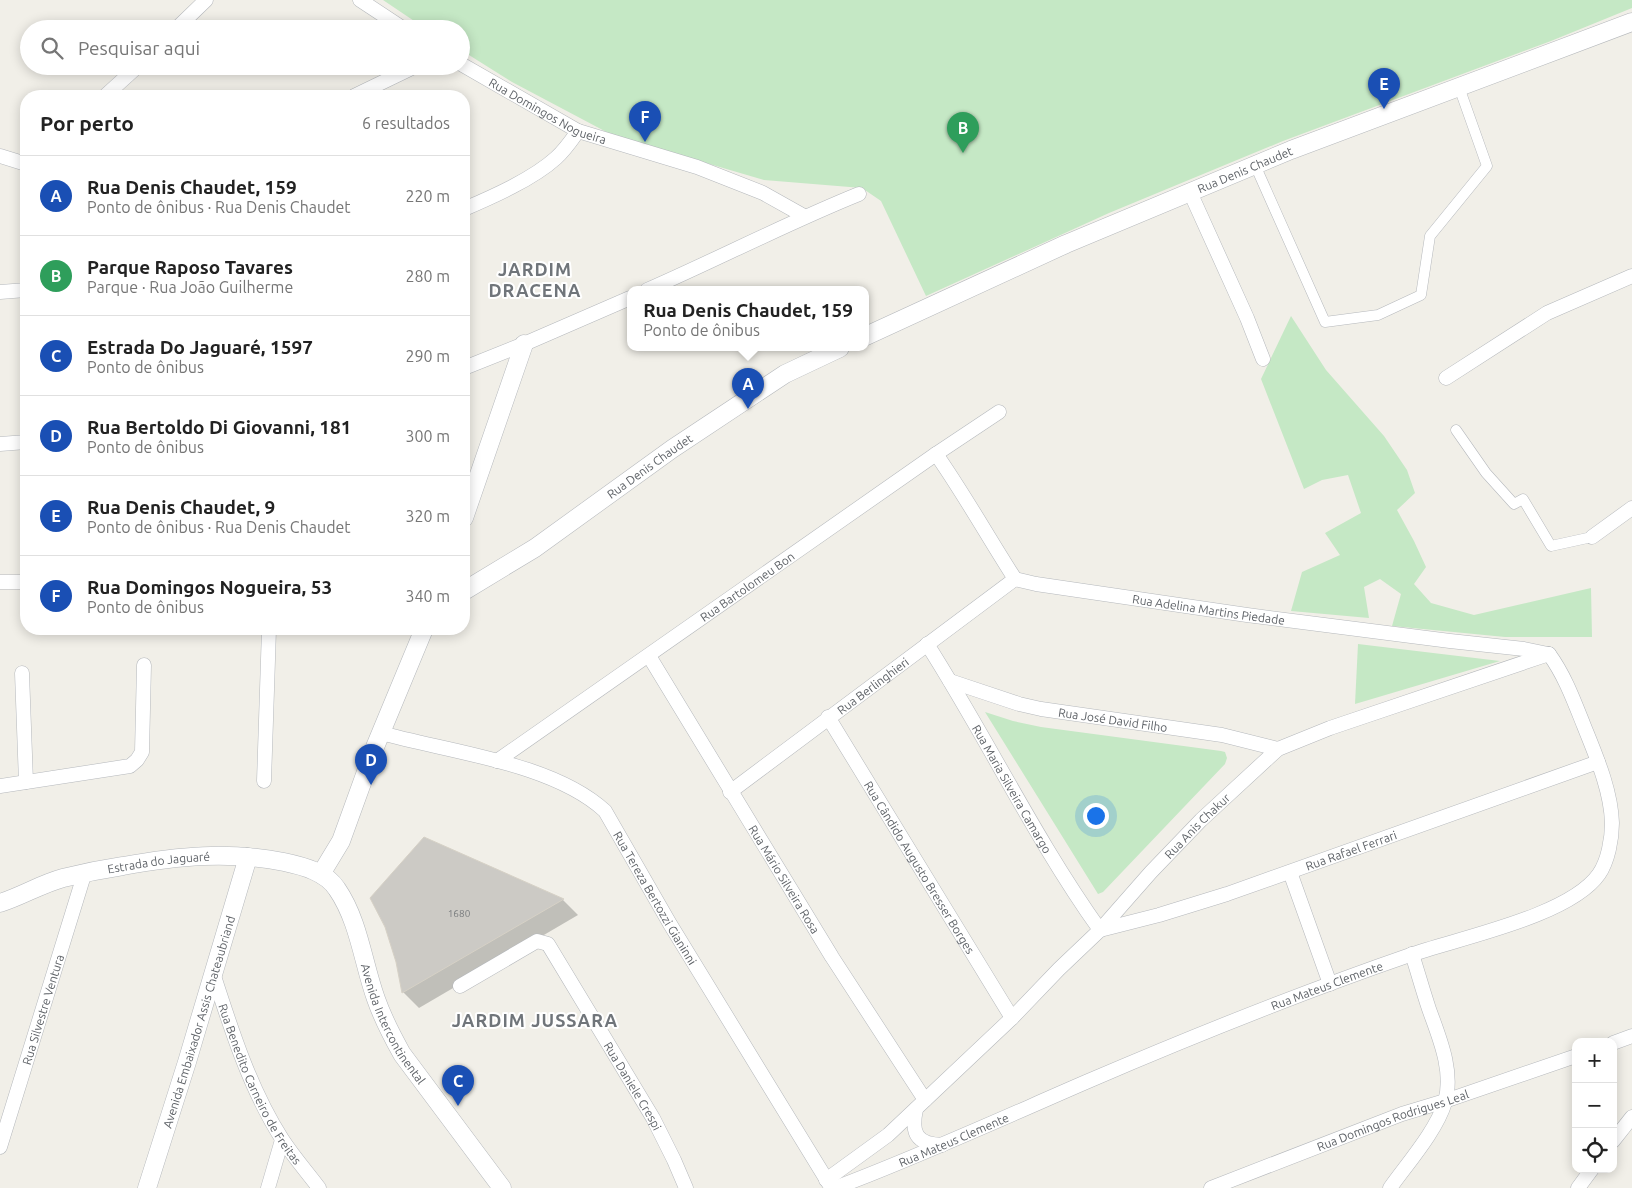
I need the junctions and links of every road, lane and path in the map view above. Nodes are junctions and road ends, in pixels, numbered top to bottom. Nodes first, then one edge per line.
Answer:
1 (206, 0) edge
2 (360, 0) edge
3 (185, 20) edge
4 (390, 20) edge
5 (1632, 22) edge
6 (470, 69) edge
7 (128, 75) edge
8 (397, 75) edge
9 (1459, 87) junction
10 (112, 90) edge
11 (366, 90) edge
12 (578, 131) junction
13 (0, 156) edge
14 (20, 162) edge
15 (1255, 165) junction
16 (1190, 192) junction
17 (859, 194) dead end
18 (470, 206) edge
19 (804, 216) junction
20 (1632, 276) edge
21 (656, 286) edge
22 (20, 290) edge
23 (0, 292) edge
24 (627, 299) edge
25 (869, 335) edge
26 (524, 344) junction
27 (834, 351) edge
28 (1263, 359) dead end
29 (470, 366) edge
30 (1446, 378) dead end
31 (999, 412) dead end
32 (1456, 430) dead end
33 (20, 442) edge
34 (0, 444) edge
35 (936, 454) junction
36 (470, 501) edge
37 (1632, 508) edge
38 (1592, 537) joint
39 (1015, 579) junction
40 (0, 582) edge
41 (20, 582) edge
42 (470, 587) edge
43 (269, 635) edge
44 (422, 635) edge
45 (927, 644) junction
46 (1549, 654) junction
47 (649, 656) junction
48 (144, 665) dead end
49 (22, 673) dead end
50 (950, 681) junction
51 (828, 717) junction
52 (381, 733) junction
53 (1278, 749) junction
54 (497, 761) junction
55 (1598, 762) junction
56 (264, 781) dead end
57 (26, 782) junction
58 (0, 786) edge
59 (730, 792) junction
60 (248, 857) junction
61 (85, 872) junction
62 (1290, 872) junction
63 (321, 874) junction
64 (0, 903) edge
65 (1100, 930) junction
66 (1412, 954) junction
67 (213, 973) junction
68 (1330, 984) junction
69 (460, 986) dead end
70 (1012, 1018) junction
71 (1632, 1036) edge
72 (1617, 1042) edge
73 (1572, 1057) edge
74 (1445, 1101) junction
75 (920, 1104) junction
76 (1632, 1117) edge
77 (4, 1120) edge
78 (1617, 1136) edge
79 (282, 1140) junction
80 (942, 1145) junction
81 (0, 1147) edge
82 (1589, 1173) edge
83 (831, 1185) edge
84 (147, 1188) edge
85 (268, 1188) edge
86 (320, 1188) edge
87 (502, 1188) edge
88 (686, 1188) edge
89 (1211, 1188) edge
90 (1390, 1188) edge
91 (1578, 1188) edge

1 - 3 street
2 - 4 street
5 - 9 street, Rua Denis Chaudet
6 - 12 street, Rua Domingos Nogueira
7 - 10 street
8 - 11 street
9 - 15 street, Rua Denis Chaudet
9 - 15 street
12 - 18 street
12 - 19 street, Rua Domingos Nogueira
13 - 14 street
15 - 16 street, Rua Denis Chaudet
16 - 25 street, Rua Denis Chaudet
16 - 28 street
17 - 19 street
19 - 21 street
20 - 30 street
22 - 23 street
24 - 26 street
26 - 29 street
26 - 36 street
27 - 42 street, Rua Denis Chaudet
31 - 35 street, Rua Bartolomeu Bon
32 - 38 street
33 - 34 street
35 - 39 street
35 - 47 street, Rua Bartolomeu Bon
37 - 38 street
39 - 45 street, Rua Berlinghieri
39 - 46 street, Rua Adelina Martins Piedade
40 - 41 street
43 - 56 street
44 - 52 street
45 - 50 street, Rua Maria Silveira Camargo
45 - 51 street, Rua Berlinghieri
46 - 53 street, Rua Anis Chakur
46 - 55 street, Rua Mateus Clemente
47 - 54 street, Rua Bartolomeu Bon
47 - 59 street, Rua Mário Silveira Rosa
48 - 57 street
49 - 57 street
50 - 53 street, Rua José David Filho
50 - 65 street, Rua Maria Silveira Camargo
51 - 59 street, Rua Berlinghieri
51 - 70 street, Rua Cândido Augusto Bresser Borges
52 - 54 street, Rua Tereza Bertozzi Gianinni
52 - 63 street
53 - 65 street, Rua Anis Chakur
54 - 83 street, Rua Tereza Bertozzi Gianinni
55 - 62 street, Rua Rafael Ferrari
55 - 66 street, Rua Mateus Clemente
57 - 58 street
59 - 75 street, Rua Mário Silveira Rosa
60 - 61 street, Estrada do Jaguaré
60 - 63 street, Estrada do Jaguaré
60 - 67 street, Avenida Embaixador Assis Chateaubriand
61 - 64 street, Estrada do Jaguaré
61 - 77 street, Rua Silvestre Ventura
62 - 65 street, Rua Rafael Ferrari
62 - 68 street
63 - 87 street, Avenida Intercontinental
65 - 70 street, Rua Anis Chakur
66 - 68 street, Rua Mateus Clemente
66 - 74 street
67 - 79 street, Rua Benedito Carneiro de Freitas
67 - 84 street, Avenida Embaixador Assis Chateaubriand
68 - 80 street, Rua Mateus Clemente
69 - 88 street, Rua Daniele Crespi
70 - 75 street, Rua Anis Chakur
71 - 72 street
73 - 74 street, Rua Domingos Rodrigues Leal
74 - 89 street, Rua Domingos Rodrigues Leal
74 - 90 street
75 - 80 street
75 - 83 street, Rua Anis Chakur
76 - 78 street
77 - 81 street, Rua Silvestre Ventura
79 - 85 street
79 - 86 street, Rua Benedito Carneiro de Freitas
80 - 83 street, Rua Mateus Clemente
82 - 91 street

